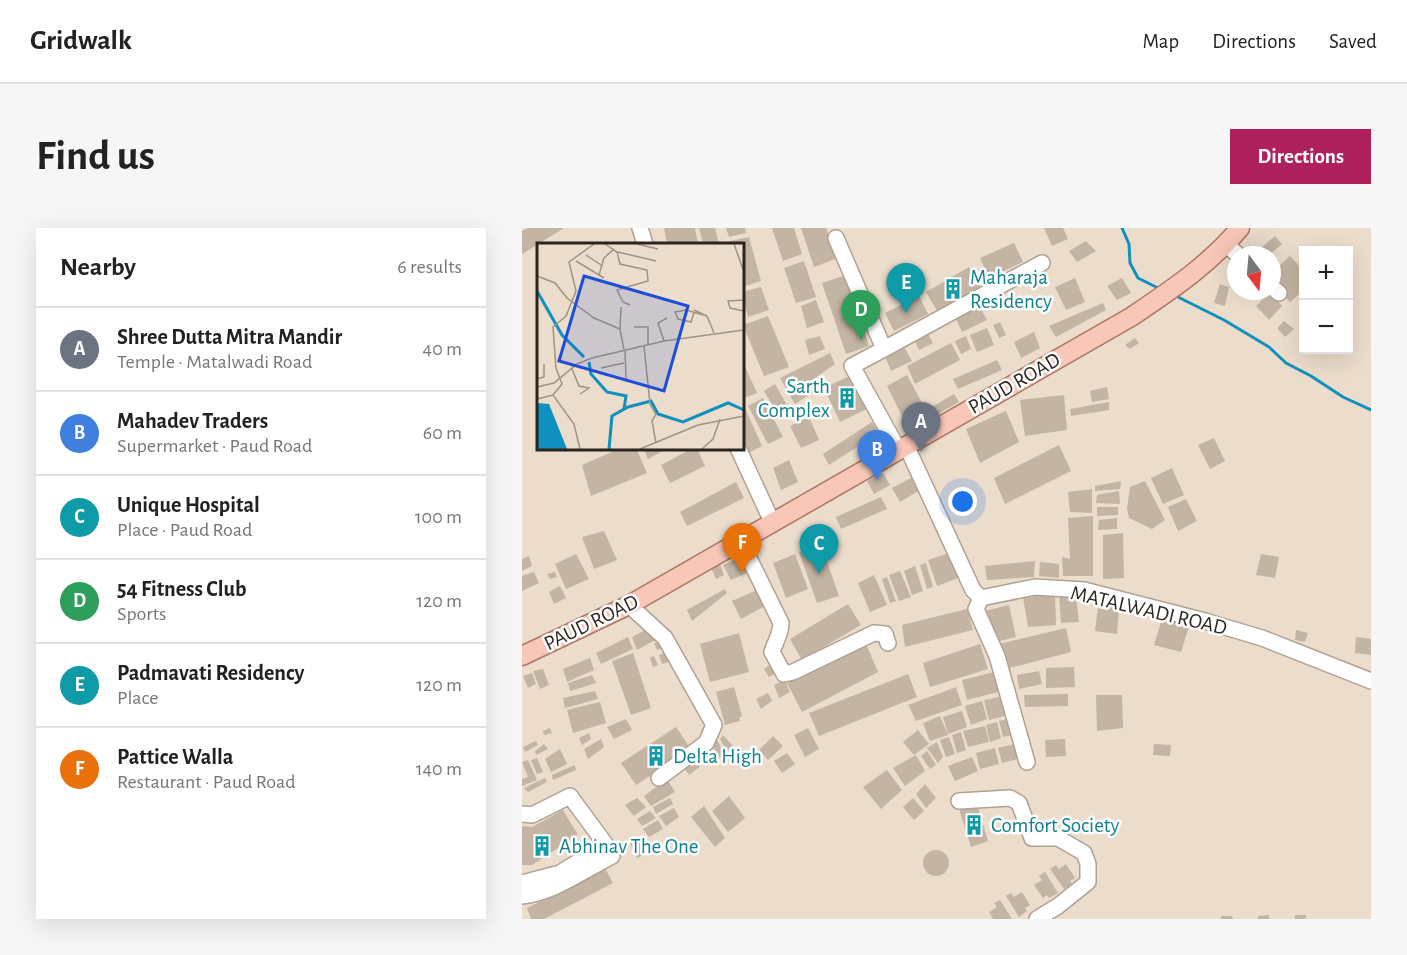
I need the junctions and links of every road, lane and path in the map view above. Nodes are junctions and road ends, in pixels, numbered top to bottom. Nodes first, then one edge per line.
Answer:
1 (640, 228) edge
2 (1240, 228) edge
3 (837, 238) dead end
4 (645, 243) edge
5 (1233, 246) edge
6 (1227, 252) edge
7 (1042, 262) dead end
8 (884, 349) junction
9 (902, 447) junction
10 (739, 450) edge
11 (773, 524) junction
12 (741, 542) junction
13 (981, 598) junction
14 (629, 605) junction
15 (888, 643) dead end
16 (522, 656) edge
17 (1371, 681) edge
18 (1027, 762) dead end
19 (659, 778) dead end
20 (959, 801) dead end
21 (522, 814) edge
22 (612, 856) dead end
23 (522, 883) edge
24 (522, 896) edge
25 (1037, 919) edge

1 - 4 street
2 - 5 main road, PAUD ROAD
3 - 8 street
6 - 9 main road, PAUD ROAD
7 - 8 street
8 - 9 street
9 - 11 main road, PAUD ROAD
9 - 13 street
10 - 11 street
11 - 12 main road, PAUD ROAD
12 - 14 main road, PAUD ROAD
12 - 15 street
13 - 17 street, MATALWADI ROAD
13 - 18 street
14 - 16 main road, PAUD ROAD
14 - 19 street
20 - 25 street
21 - 23 street
22 - 24 street

